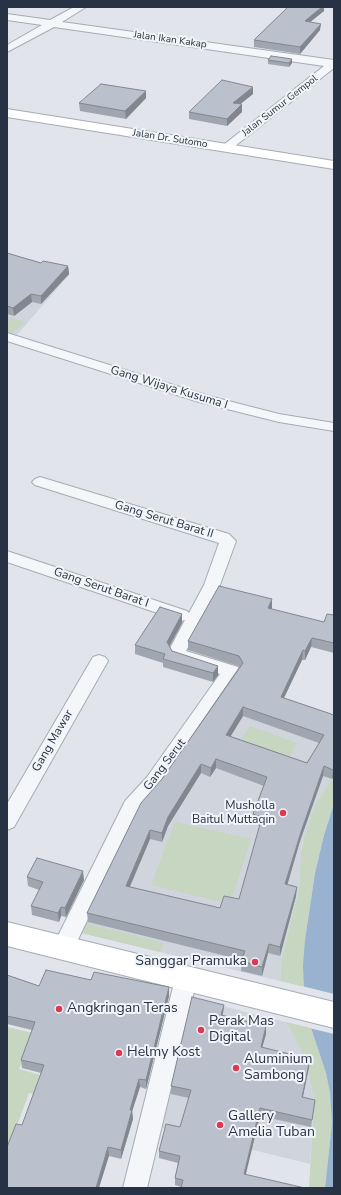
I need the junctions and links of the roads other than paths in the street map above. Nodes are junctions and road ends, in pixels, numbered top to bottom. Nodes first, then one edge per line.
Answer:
1 (81, 7) edge
2 (7, 17) edge
3 (52, 24) junction
4 (7, 49) edge
5 (334, 63) edge
6 (9, 116) edge
7 (226, 148) junction
8 (334, 165) edge
9 (7, 337) edge
10 (334, 427) edge
11 (40, 482) dead end
12 (7, 556) edge
13 (194, 620) junction
14 (99, 661) dead end
15 (7, 822) edge
16 (7, 934) edge
17 (62, 948) junction
18 (186, 979) junction
19 (334, 1015) edge
20 (135, 1188) edge

1 - 3 street
2 - 3 street, Jalan Ikan Kakap
3 - 4 street
3 - 5 street, Jalan Ikan Kakap
5 - 7 street, Jalan Sumur Gempol
6 - 7 main road, Jalan Dr. Sutomo
7 - 8 main road, Jalan Dr. Sutomo
9 - 10 street, Gang Wijaya Kusuma I
11 - 13 street, Gang Serut Barat II
12 - 13 street, Gang Serut Barat I
13 - 17 street, Gang Serut
14 - 15 street, Gang Mawar
16 - 17 main road
17 - 18 main road
18 - 19 main road
18 - 20 street

